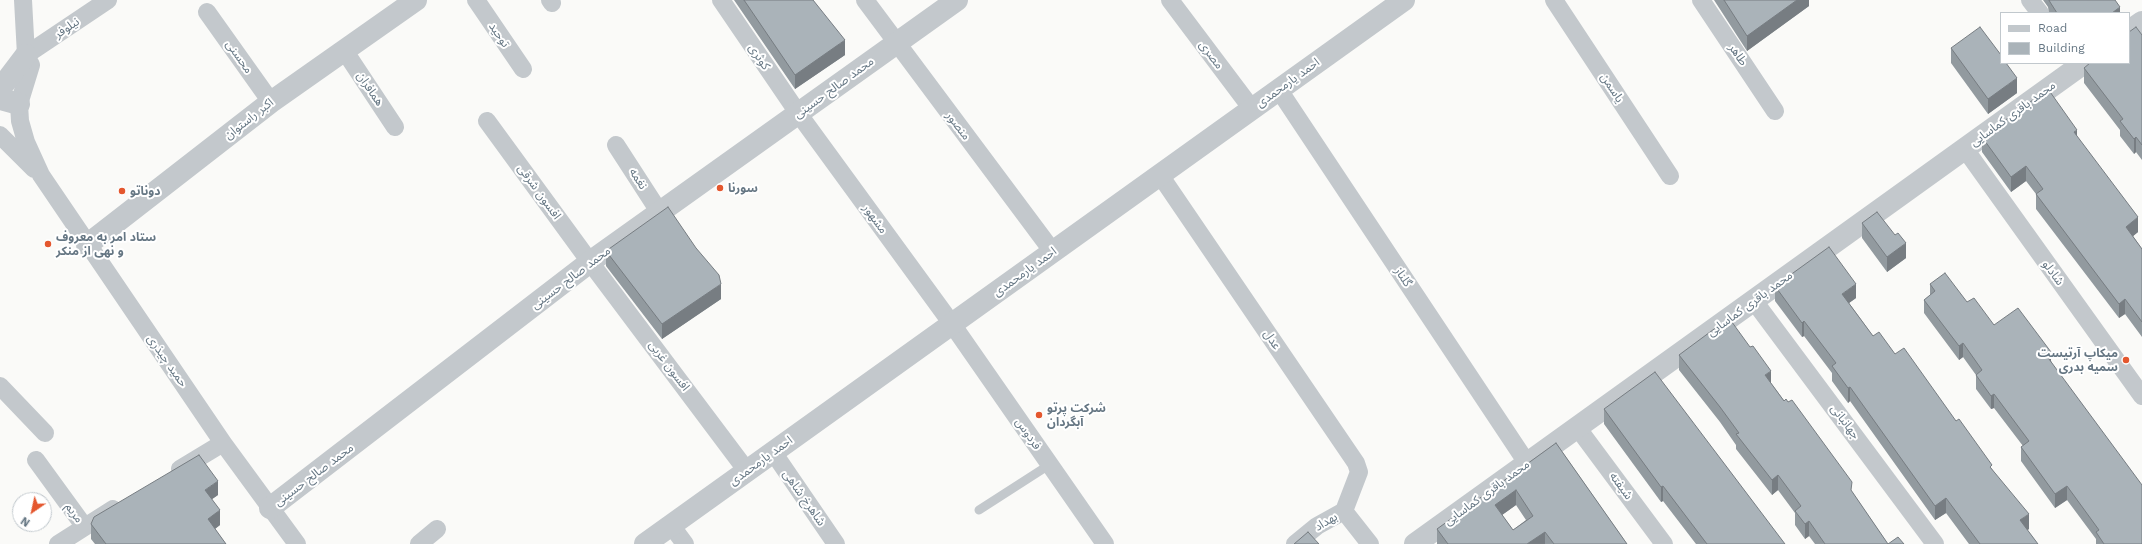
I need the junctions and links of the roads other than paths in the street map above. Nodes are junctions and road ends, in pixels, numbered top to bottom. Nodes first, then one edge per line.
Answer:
1 (23, 0) edge
2 (108, 0) edge
3 (416, 0) edge
4 (476, 0) edge
5 (721, 0) edge
6 (865, 0) edge
7 (957, 0) edge
8 (1170, 0) edge
9 (1404, 0) edge
10 (1554, 0) edge
11 (1701, 0) edge
12 (2030, 0) edge
13 (207, 12) dead end
14 (2039, 12) edge
15 (2142, 22) edge
16 (2130, 30) edge
17 (896, 44) junction
18 (344, 50) junction
19 (26, 55) junction
20 (2079, 64) edge
21 (523, 69) dead end
22 (0, 89) edge
23 (1279, 90) junction
24 (9, 102) edge
25 (271, 102) junction
26 (1252, 109) junction
27 (1775, 111) dead end
28 (798, 114) junction
29 (487, 121) dead end
30 (395, 127) dead end
31 (0, 135) edge
32 (616, 145) dead end
33 (1965, 149) junction
34 (40, 175) junction
35 (1160, 175) junction
36 (1670, 176) dead end
37 (660, 212) junction
38 (87, 245) junction
39 (1053, 252) junction
40 (590, 262) junction
41 (1754, 300) junction
42 (952, 324) junction
43 (0, 386) edge
44 (2142, 396) edge
45 (1578, 427) junction
46 (45, 433) dead end
47 (223, 443) junction
48 (773, 452) junction
49 (36, 460) dead end
50 (1527, 463) junction
51 (1049, 464) junction
52 (747, 470) junction
53 (163, 478) edge
54 (130, 498) edge
55 (270, 508) junction
56 (979, 510) dead end
57 (1344, 511) junction
58 (671, 525) junction
59 (437, 529) dead end
60 (79, 534) edge
61 (58, 544) edge
62 (297, 544) edge
63 (419, 544) edge
64 (644, 544) edge
65 (685, 544) edge
66 (836, 544) edge
67 (1104, 544) edge
68 (1295, 544) edge
69 (1370, 544) edge
70 (1415, 544) edge
71 (1664, 544) edge
72 (1935, 544) edge

1 - 19 street, حمید چیذری
2 - 19 street, نیلوفر
3 - 18 street, اکبر راستوان
4 - 21 street, توحید
5 - 28 street, کوثری
6 - 17 street, منصور
7 - 17 street, محمد صالح حسینی
8 - 26 street, مصری
9 - 23 street, احمد یارمحمدی
10 - 36 street, یاسمن
11 - 27 street, طاهر
12 - 14 street
13 - 25 street, محسنی
15 - 16 street
17 - 28 street, محمد صالح حسینی
17 - 39 street, منصور
18 - 25 street, اکبر راستوان
18 - 30 street, همافران
19 - 22 street
19 - 24 street, حمید چیذری
20 - 33 street, محمد باقری کماسایی
23 - 26 street, احمد یارمحمدی
23 - 50 street, گلناز
24 - 34 street, حمید چیذری
25 - 38 street, اکبر راستوان
26 - 35 street, احمد یارمحمدی
28 - 37 street, محمد صالح حسینی
28 - 42 street, مشهور
29 - 40 street, افسون شرقی
31 - 34 street, حمید چیذری
32 - 37 street, نغمه
33 - 41 street, محمد باقری کماسایی
33 - 44 street, شادلو
34 - 38 street, حمید چیذری
35 - 39 street, احمد یارمحمدی
35 - 57 street, عدل
37 - 40 street, محمد صالح حسینی
38 - 47 street, حمید چیذری
39 - 42 street, احمد یارمحمدی
40 - 52 street, افسون غربی
40 - 55 street, محمد صالح حسینی
41 - 45 street, محمد باقری کماسایی
41 - 72 street, جهانبانی
42 - 48 street, احمد یارمحمدی
42 - 51 street, فردوس
43 - 46 street
45 - 50 street, محمد باقری کماسایی
45 - 71 street, شیفته
47 - 53 street
47 - 55 street, حمید چیذری
48 - 52 street, احمد یارمحمدی
48 - 66 street, شاهرخ شاهی
49 - 60 street, مریم
50 - 70 street, محمد باقری کماسایی
51 - 56 lane
51 - 67 street, فردوس
52 - 58 street, احمد یارمحمدی
54 - 60 street
55 - 62 street, حمید چیذری
57 - 68 street, بهداد
57 - 69 street, بهداد
58 - 64 street, احمد یارمحمدی
58 - 65 street
59 - 63 street
60 - 61 street

